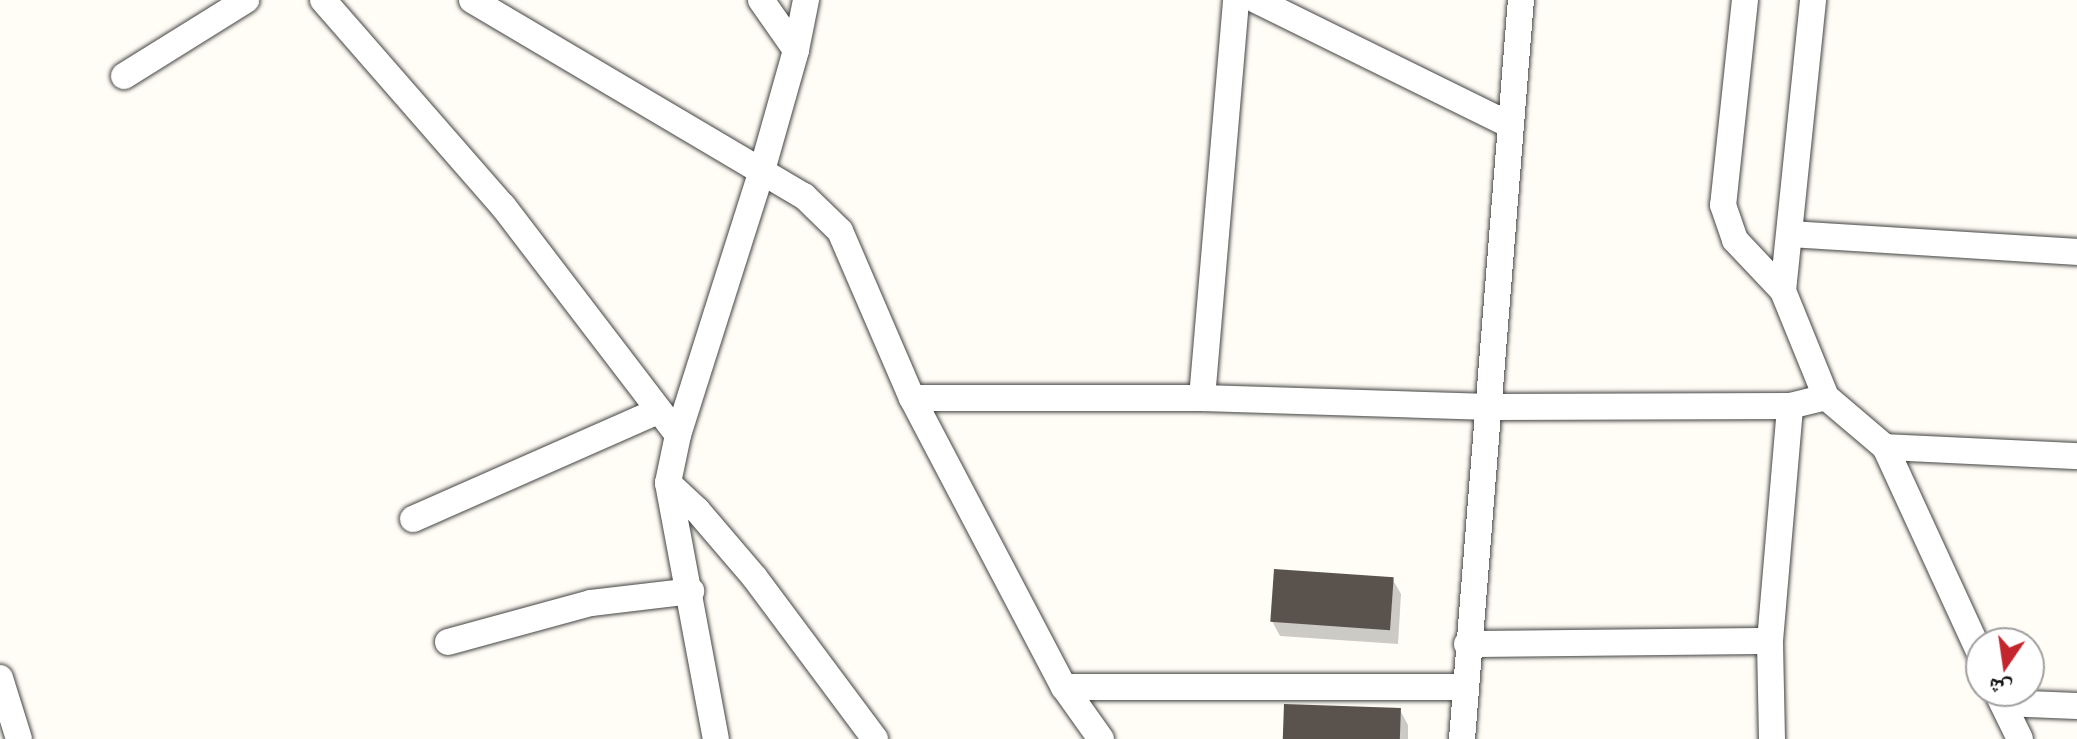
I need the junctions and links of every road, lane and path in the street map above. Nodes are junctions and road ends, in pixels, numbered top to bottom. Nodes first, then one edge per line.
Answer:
1 (246, 0) edge
2 (323, 0) edge
3 (472, 0) edge
4 (761, 0) edge
5 (806, 0) edge
6 (1236, 0) edge
7 (1256, 0) edge
8 (1521, 0) edge
9 (1745, 0) edge
10 (1813, 0) edge
11 (796, 50) junction
12 (124, 76) dead end
13 (1508, 124) junction
14 (761, 174) junction
15 (1791, 234) junction
16 (2077, 252) edge
17 (1783, 291) junction
18 (1826, 397) junction
19 (912, 398) junction
20 (1202, 398) junction
21 (1790, 406) junction
22 (1491, 407) junction
23 (658, 411) junction
24 (678, 435) junction
25 (1885, 447) junction
26 (2077, 456) edge
27 (668, 483) junction
28 (413, 519) dead end
29 (691, 591) junction
30 (1968, 627) edge
31 (1770, 641) junction
32 (448, 642) dead end
33 (1467, 644) junction
34 (0, 678) edge
35 (1064, 687) junction
36 (1464, 687) junction
37 (2045, 702) edge
38 (2077, 706) edge
39 (2005, 707) edge
40 (19, 739) edge
41 (716, 739) edge
42 (875, 739) edge
43 (1101, 739) edge
44 (1462, 739) edge
45 (1772, 739) edge
46 (2020, 739) edge

1 - 12 street
2 - 23 street
3 - 14 street
4 - 11 street
5 - 11 street
6 - 20 street
7 - 13 street
8 - 13 street
9 - 17 street
10 - 15 street
11 - 14 street
13 - 22 street
14 - 19 street
14 - 24 street
15 - 16 street
15 - 17 street
17 - 18 street
18 - 21 street
18 - 25 street
19 - 20 street
19 - 35 street
20 - 22 street
21 - 22 street
21 - 31 street
22 - 33 street
23 - 24 street
23 - 28 street
24 - 27 street
25 - 26 street
25 - 30 street
27 - 29 street
27 - 42 street
29 - 32 street
29 - 41 street
31 - 33 street
31 - 45 street
33 - 36 street
34 - 40 street
35 - 36 street
35 - 43 street
36 - 44 street
37 - 38 street
39 - 46 street

